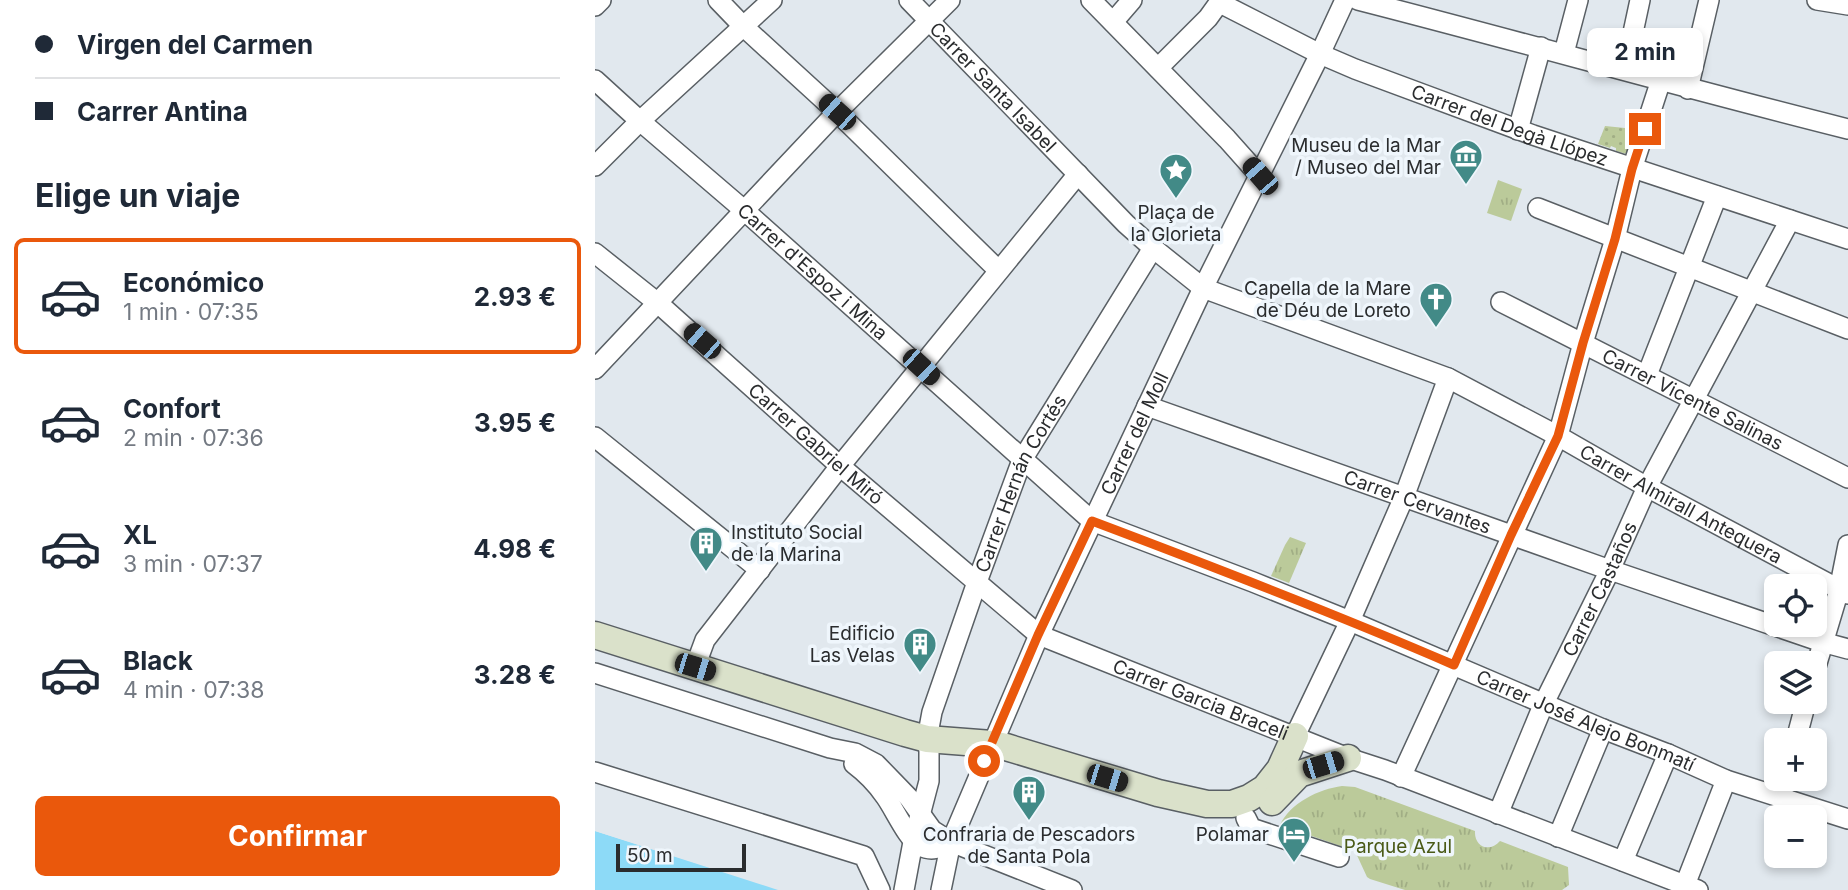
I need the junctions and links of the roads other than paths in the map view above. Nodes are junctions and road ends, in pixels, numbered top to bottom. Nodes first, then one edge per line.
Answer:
1 (601, 0) edge
2 (718, 0) edge
3 (772, 0) edge
4 (909, 0) edge
5 (950, 0) edge
6 (1091, 0) edge
7 (1132, 0) edge
8 (1345, 0) edge
9 (1359, 0) edge
10 (1578, 0) edge
11 (1640, 0) edge
12 (1709, 0) edge
13 (1817, 0) edge
14 (1221, 1) edge
15 (1848, 5) edge
16 (595, 6) edge
17 (929, 22) junction
18 (1113, 22) junction
19 (744, 27) junction
20 (1541, 47) junction
21 (1564, 53) junction
22 (1320, 54) junction
23 (1158, 68) junction
24 (1625, 70) junction
25 (595, 80) edge
26 (1661, 80) junction
27 (1688, 89) junction
28 (837, 112) junction
29 (640, 121) junction
30 (1848, 129) edge
31 (1518, 130) junction
32 (595, 166) edge
33 (1632, 169) junction
34 (1078, 174) junction
35 (1260, 176) junction
36 (1717, 197) junction
37 (1538, 208) dead end
38 (745, 211) junction
39 (1790, 220) junction
40 (1615, 239) junction
41 (1848, 239) edge
42 (1153, 248) junction
43 (595, 253) edge
44 (1690, 267) junction
45 (998, 270) junction
46 (1203, 288) junction
47 (1753, 291) junction
48 (1501, 302) dead end
49 (659, 304) junction
50 (1848, 329) edge
51 (1583, 343) junction
52 (921, 367) junction
53 (595, 369) edge
54 (1647, 375) junction
55 (1448, 378) junction
56 (1695, 399) junction
57 (1147, 406) junction
58 (1558, 436) junction
59 (595, 437) edge
60 (1022, 460) junction
61 (840, 466) junction
62 (1848, 478) edge
63 (1647, 487) junction
64 (1404, 497) junction
65 (1092, 521) junction
66 (1511, 535) junction
67 (1848, 545) edge
68 (760, 570) junction
69 (1610, 570) junction
70 (977, 582) junction
71 (1844, 592) edge
72 (1350, 621) junction
73 (595, 635) edge
74 (1038, 635) junction
75 (1822, 642) junction
76 (1848, 649) edge
77 (1820, 651) edge
78 (1454, 665) junction
79 (695, 667) junction
80 (595, 673) edge
81 (1544, 703) junction
82 (1604, 729) junction
83 (1295, 736) junction
84 (927, 739) junction
85 (992, 744) junction
86 (830, 748) junction
87 (1668, 754) junction
88 (1347, 758) junction
89 (595, 772) edge
90 (1401, 777) junction
91 (1726, 780) junction
92 (1782, 791) edge
93 (1158, 793) junction
94 (1780, 798) junction
95 (918, 801) junction
96 (1498, 814) junction
97 (1246, 818) junction
98 (1848, 819) edge
99 (1558, 837) junction
100 (951, 842) junction
101 (906, 847) junction
102 (1339, 857) dead end
103 (1623, 861) junction
104 (1691, 888) edge
105 (1067, 889) edge
106 (880, 890) edge
107 (895, 890) edge
108 (904, 890) edge
109 (941, 890) edge

1 - 16 street
2 - 19 street
3 - 19 street
4 - 17 street, Carrer Santa Isabel
5 - 17 street
6 - 18 street
7 - 18 street
8 - 22 street
9 - 20 street
10 - 21 street
11 - 24 street
12 - 27 street
13 - 15 street
14 - 22 street, Carrer del Degà Llópez
14 - 23 street
17 - 28 street
17 - 34 street, Carrer Santa Isabel
18 - 23 street
19 - 28 street
19 - 29 street
20 - 21 street
20 - 31 street
21 - 24 street
22 - 31 street, Carrer del Degà Llópez
22 - 35 street
23 - 35 street
24 - 26 street
25 - 29 street, Carrer d'Espoz i Mina
26 - 27 street
26 - 33 street
27 - 30 street
28 - 38 street
28 - 45 street
29 - 32 street
29 - 38 street, Carrer d'Espoz i Mina
31 - 33 street, Carrer del Degà Llópez
33 - 36 street, Carrer del Degà Llópez
33 - 40 street
34 - 42 street
34 - 45 street
35 - 46 street
36 - 39 street, Carrer del Degà Llópez
36 - 44 street
37 - 40 street
38 - 49 street
38 - 52 street, Carrer d'Espoz i Mina
39 - 41 street, Carrer del Degà Llópez
39 - 47 street, Carrer Castaños
40 - 44 street
40 - 51 street
42 - 46 street
42 - 60 street, Carrer Hernán Cortés
43 - 49 street, Carrer Gabriel Miró
44 - 47 street
44 - 54 street
45 - 52 street
46 - 55 street, Carrer Almirall Antequera
46 - 57 street, Carrer del Moll
47 - 50 street
47 - 56 street, Carrer Castaños
48 - 51 street, Carrer Vicente Salinas
49 - 53 street
49 - 61 street, Carrer Gabriel Miró
51 - 54 street, Carrer Vicente Salinas
51 - 58 street
52 - 60 street, Carrer d'Espoz i Mina
52 - 61 street
54 - 56 street, Carrer Vicente Salinas
55 - 58 street, Carrer Almirall Antequera
55 - 64 street
56 - 62 street, Carrer Vicente Salinas
56 - 63 street, Carrer Castaños
57 - 64 street, Carrer Cervantes
57 - 65 street, Carrer del Moll
58 - 63 street, Carrer Almirall Antequera
58 - 66 street
59 - 68 street
60 - 65 street, Carrer d'Espoz i Mina
60 - 70 street, Carrer Hernán Cortés
61 - 68 street
61 - 70 street, Carrer Gabriel Miró
63 - 69 street, Carrer Castaños
63 - 71 street, Carrer Almirall Antequera
64 - 66 street, Carrer Cervantes
64 - 72 street
65 - 72 street, Carrer José Alejo Bonmatí
65 - 74 street, Carrer del Moll
66 - 69 street, Carrer Cervantes
66 - 78 street
67 - 71 street
68 - 79 street
69 - 75 street, Carrer Cervantes
69 - 81 street, Carrer Castaños
70 - 74 street, Carrer Gabriel Miró
70 - 84 street, Carrer Hernán Cortés
71 - 75 street
72 - 78 street, Carrer José Alejo Bonmatí
72 - 83 street
73 - 79 street
74 - 83 street, Carrer Garcia Braceli
74 - 85 street, Carrer del Moll
75 - 76 street, Carrer Cervantes
75 - 77 street
78 - 81 street, Carrer José Alejo Bonmatí
78 - 90 street
79 - 84 street
80 - 86 street
81 - 82 street, Carrer José Alejo Bonmatí
81 - 96 street, Carrer Castaños
82 - 87 street, Carrer José Alejo Bonmatí
82 - 99 street
83 - 88 street, Carrer Garcia Braceli
83 - 93 street
84 - 85 street
84 - 95 street
85 - 93 street
85 - 100 street, Carrer del Moll
86 - 95 street
86 - 101 street
87 - 91 street, Carrer José Alejo Bonmatí
87 - 103 street
88 - 90 street, Carrer Garcia Braceli
88 - 97 street
89 - 106 street
90 - 96 street, Carrer Garcia Braceli
91 - 94 street, Carrer José Alejo Bonmatí
91 - 104 street
92 - 94 street
93 - 97 street
94 - 98 street, Carrer José Alejo Bonmatí
95 - 100 street
95 - 101 street
96 - 99 street, Carrer Garcia Braceli
97 - 102 street
99 - 103 street, Carrer Garcia Braceli
100 - 101 street
100 - 105 street
100 - 109 street, Carrer del Moll
101 - 107 street
101 - 108 street
103 - 104 street, Carrer Garcia Braceli

